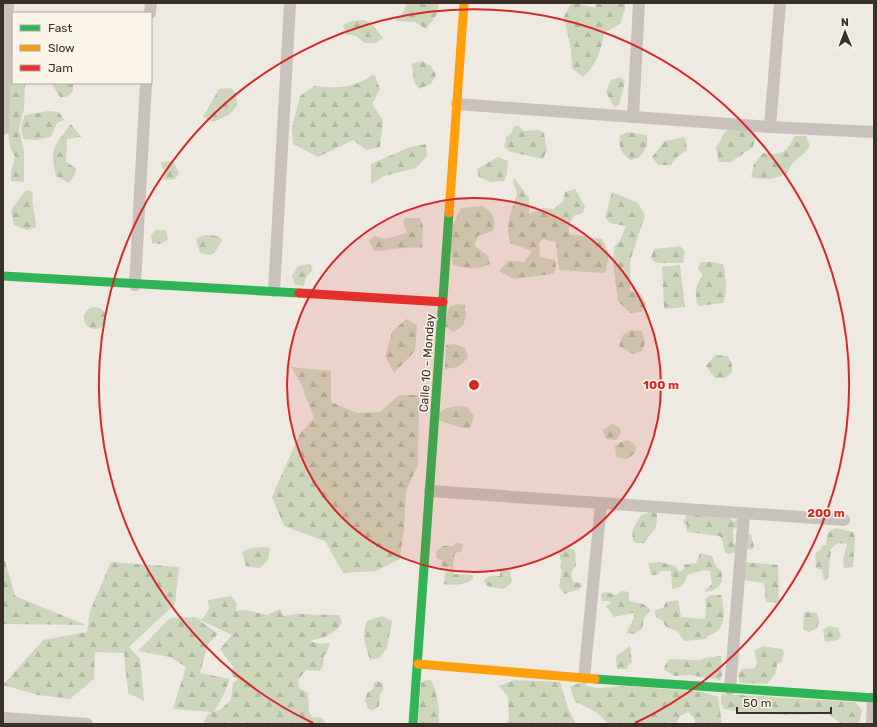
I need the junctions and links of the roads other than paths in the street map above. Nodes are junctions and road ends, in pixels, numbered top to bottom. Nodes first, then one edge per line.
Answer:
1 (8, 3) edge
2 (290, 3) edge
3 (464, 3) edge
4 (640, 3) edge
5 (780, 3) edge
6 (146, 84) edge
7 (457, 104) junction
8 (633, 116) junction
9 (770, 127) junction
10 (3, 129) edge
11 (874, 132) edge
12 (3, 276) edge
13 (135, 285) junction
14 (274, 291) junction
15 (443, 302) junction
16 (430, 491) junction
17 (601, 504) junction
18 (744, 514) junction
19 (844, 520) dead end
20 (418, 664) junction
21 (584, 678) junction
22 (730, 689) junction
23 (874, 698) edge
24 (3, 718) edge
25 (87, 724) edge
26 (413, 724) edge
27 (872, 724) edge

1 - 10 street
2 - 14 street
3 - 7 street, Calle 10 - Monday
4 - 8 street
5 - 9 street
6 - 13 street
7 - 8 street
7 - 15 street, Calle 10 - Monday
8 - 9 street
9 - 11 street
12 - 13 street
13 - 14 street
14 - 15 street
15 - 16 street, Calle 10 - Monday
16 - 17 street
16 - 20 street, Calle 10 - Monday
17 - 18 street
17 - 21 street
18 - 19 street
18 - 22 street
20 - 21 street
20 - 26 street, Calle 10 - Monday
21 - 22 street
22 - 23 street
23 - 27 street
24 - 25 street

